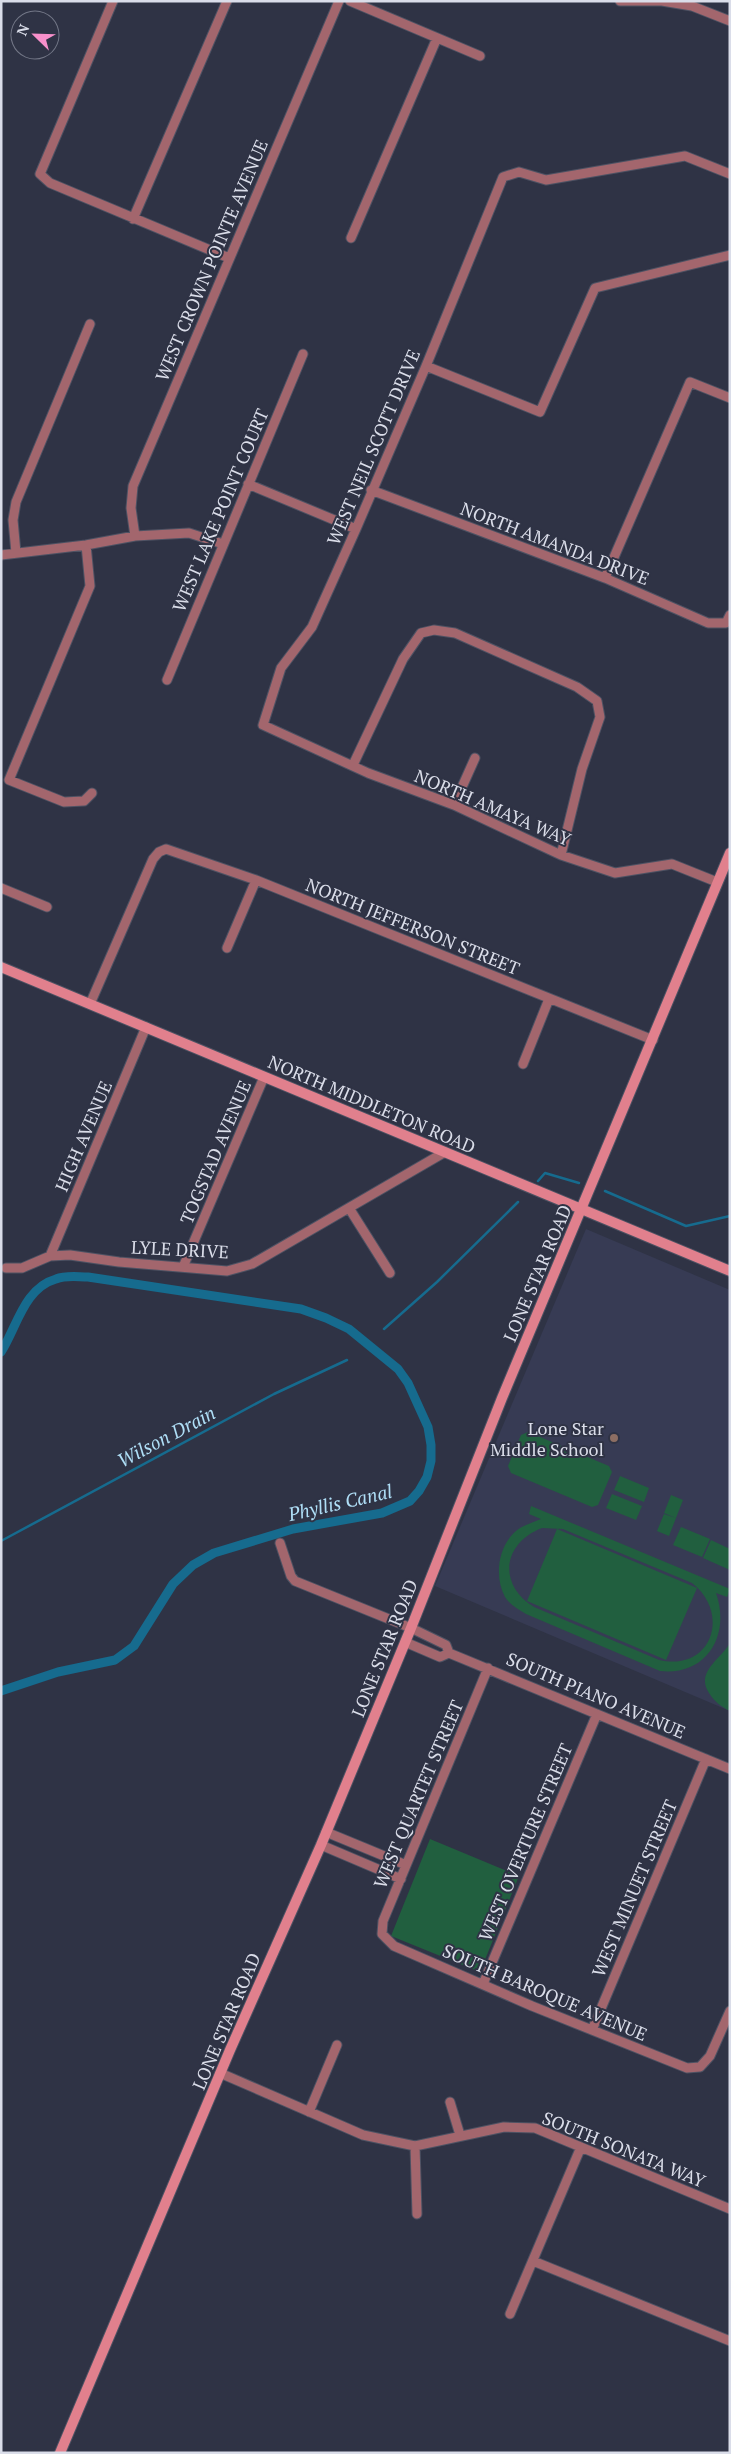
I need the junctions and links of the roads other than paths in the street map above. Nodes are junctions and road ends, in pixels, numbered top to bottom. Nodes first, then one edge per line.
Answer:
1 (113, 1) edge
2 (227, 1) edge
3 (340, 1) edge
4 (350, 1) edge
5 (620, 1) edge
6 (661, 1) edge
7 (729, 19) edge
8 (438, 38) junction
9 (480, 56) dead end
10 (730, 174) edge
11 (133, 219) junction
12 (351, 238) dead end
13 (730, 255) edge
14 (229, 258) junction
15 (90, 324) dead end
16 (303, 354) dead end
17 (426, 366) junction
18 (730, 398) edge
19 (248, 484) junction
20 (372, 490) junction
21 (356, 529) junction
22 (135, 536) junction
23 (223, 544) junction
24 (86, 545) junction
25 (16, 553) junction
26 (1, 556) edge
27 (605, 578) junction
28 (728, 619) edge
29 (167, 680) dead end
30 (263, 725) joint
31 (475, 758) dead end
32 (353, 765) junction
33 (92, 793) dead end
34 (454, 805) junction
35 (730, 853) edge
36 (561, 855) junction
37 (256, 880) junction
38 (717, 882) junction
39 (1, 888) edge
40 (47, 906) dead end
41 (227, 948) dead end
42 (1, 968) edge
43 (549, 999) junction
44 (90, 1004) junction
45 (146, 1027) junction
46 (653, 1040) junction
47 (523, 1064) dead end
48 (264, 1077) junction
49 (445, 1152) junction
50 (349, 1208) junction
51 (582, 1208) junction
52 (50, 1256) junction
53 (183, 1267) junction
54 (6, 1268) dead end
55 (730, 1271) edge
56 (390, 1273) dead end
57 (280, 1543) dead end
58 (411, 1628) junction
59 (405, 1642) junction
60 (449, 1653) junction
61 (488, 1668) junction
62 (597, 1714) junction
63 (706, 1759) junction
64 (730, 1768) edge
65 (326, 1832) junction
66 (321, 1845) junction
67 (406, 1865) junction
68 (400, 1878) junction
69 (382, 1934) joint
70 (484, 1984) junction
71 (730, 2011) edge
72 (592, 2030) junction
73 (337, 2046) dead end
74 (220, 2073) junction
75 (450, 2102) dead end
76 (309, 2112) junction
77 (460, 2135) junction
78 (414, 2146) junction
79 (581, 2147) junction
80 (730, 2209) edge
81 (418, 2214) dead end
82 (533, 2261) junction
83 (510, 2314) dead end
84 (730, 2342) edge
85 (60, 2453) edge

1 - 11 street
2 - 11 street
3 - 14 street, WEST CROWN POINTE AVENUE
4 - 8 street
5 - 6 street
6 - 7 street
8 - 9 street
8 - 12 street
10 - 17 street, WEST NEIL SCOTT DRIVE
11 - 14 street
13 - 17 street
14 - 22 street, WEST CROWN POINTE AVENUE
15 - 25 street
16 - 19 street, WEST LAKE POINT COURT
17 - 20 street, WEST NEIL SCOTT DRIVE
18 - 27 street
19 - 21 street
19 - 23 street, WEST LAKE POINT COURT
20 - 21 street, WEST NEIL SCOTT DRIVE
20 - 27 street, NORTH AMANDA DRIVE
21 - 30 street, WEST NEIL SCOTT DRIVE
22 - 23 street
22 - 24 street
23 - 29 street, WEST LAKE POINT COURT
24 - 25 street
24 - 33 street
25 - 26 street
27 - 28 street, NORTH AMANDA DRIVE
30 - 32 street, NORTH AMAYA WAY
31 - 34 street
32 - 34 street, NORTH AMAYA WAY
32 - 36 street
34 - 36 street, NORTH AMAYA WAY
35 - 38 main road, LONE STAR ROAD
36 - 38 street, NORTH AMAYA WAY
37 - 41 street
37 - 43 street, NORTH JEFFERSON STREET
37 - 44 street, NORTH JEFFERSON STREET
38 - 46 main road, LONE STAR ROAD
39 - 40 street
42 - 44 main road, NORTH MIDDLETON ROAD
43 - 46 street, NORTH JEFFERSON STREET
43 - 47 street
44 - 45 main road, NORTH MIDDLETON ROAD
45 - 48 main road, NORTH MIDDLETON ROAD
45 - 52 street, HIGH AVENUE
46 - 51 main road, LONE STAR ROAD
48 - 49 main road, NORTH MIDDLETON ROAD
48 - 53 street, TOGSTAD AVENUE
49 - 50 street, LYLE DRIVE
49 - 51 main road, NORTH MIDDLETON ROAD
50 - 53 street, LYLE DRIVE
50 - 56 street
51 - 55 main road, NORTH MIDDLETON ROAD
51 - 58 main road, LONE STAR ROAD
52 - 53 street, LYLE DRIVE
52 - 54 street, LYLE DRIVE
57 - 58 street, SOUTH PIANO AVENUE
58 - 59 main road, LONE STAR ROAD
58 - 60 street, SOUTH PIANO AVENUE
59 - 60 street, SOUTH PIANO AVENUE
59 - 65 main road, LONE STAR ROAD
60 - 61 street, SOUTH PIANO AVENUE
61 - 62 street, SOUTH PIANO AVENUE
61 - 67 street, WEST QUARTET STREET
62 - 63 street, SOUTH PIANO AVENUE
62 - 70 street, WEST OVERTURE STREET
63 - 64 street, SOUTH PIANO AVENUE
63 - 72 street, WEST MINUET STREET
65 - 66 main road, LONE STAR ROAD
65 - 67 street
66 - 68 street
66 - 74 main road, LONE STAR ROAD
67 - 68 street, WEST QUARTET STREET
68 - 69 street, WEST QUARTET STREET
69 - 70 street, SOUTH BAROQUE AVENUE
70 - 72 street, SOUTH BAROQUE AVENUE
71 - 72 street, SOUTH BAROQUE AVENUE
73 - 76 street
74 - 76 street, SOUTH SONATA WAY
74 - 85 main road, LONE STAR ROAD
75 - 77 street
76 - 78 street, SOUTH SONATA WAY
77 - 78 street, SOUTH SONATA WAY
77 - 79 street, SOUTH SONATA WAY
78 - 81 street
79 - 80 street, SOUTH SONATA WAY
79 - 82 street
82 - 83 street
82 - 84 street

